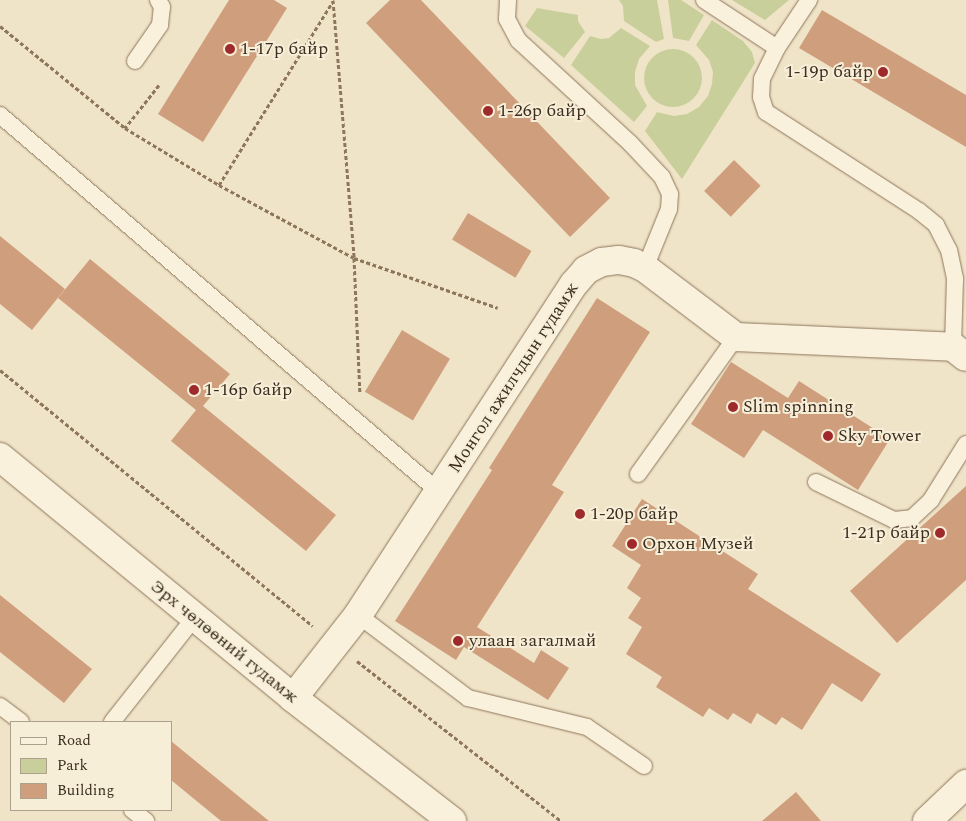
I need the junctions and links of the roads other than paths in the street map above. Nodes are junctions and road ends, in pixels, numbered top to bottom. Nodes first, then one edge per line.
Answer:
1 (158, 0) edge
2 (508, 0) edge
3 (704, 0) edge
4 (809, 0) edge
5 (777, 48) junction
6 (135, 61) dead end
7 (0, 115) edge
8 (645, 268) junction
9 (736, 337) junction
10 (959, 352) edge
11 (966, 444) edge
12 (0, 457) edge
13 (638, 474) dead end
14 (816, 482) dead end
15 (439, 492) junction
16 (358, 615) junction
17 (194, 618) junction
18 (293, 698) junction
19 (0, 706) edge
20 (20, 721) edge
21 (113, 721) edge
22 (644, 766) dead end
23 (966, 784) edge
24 (133, 811) edge
25 (146, 821) edge
26 (452, 821) edge
27 (927, 821) edge

1 - 6 lane
2 - 8 lane
3 - 5 lane
4 - 5 lane
5 - 10 lane
7 - 15 lane
8 - 9 street, Монгол ажилчдын гудамж
8 - 15 street, Монгол ажилчдын гудамж
9 - 10 street
9 - 13 lane
11 - 14 lane
12 - 17 street, Эрх чөлөөний гудамж
15 - 16 street, Монгол ажилчдын гудамж
16 - 18 street, Монгол ажилчдын гудамж
16 - 22 lane
17 - 18 street, Эрх чөлөөний гудамж
17 - 21 lane
18 - 26 street, Эрх чөлөөний гудамж
19 - 20 lane
23 - 27 street
24 - 25 lane

